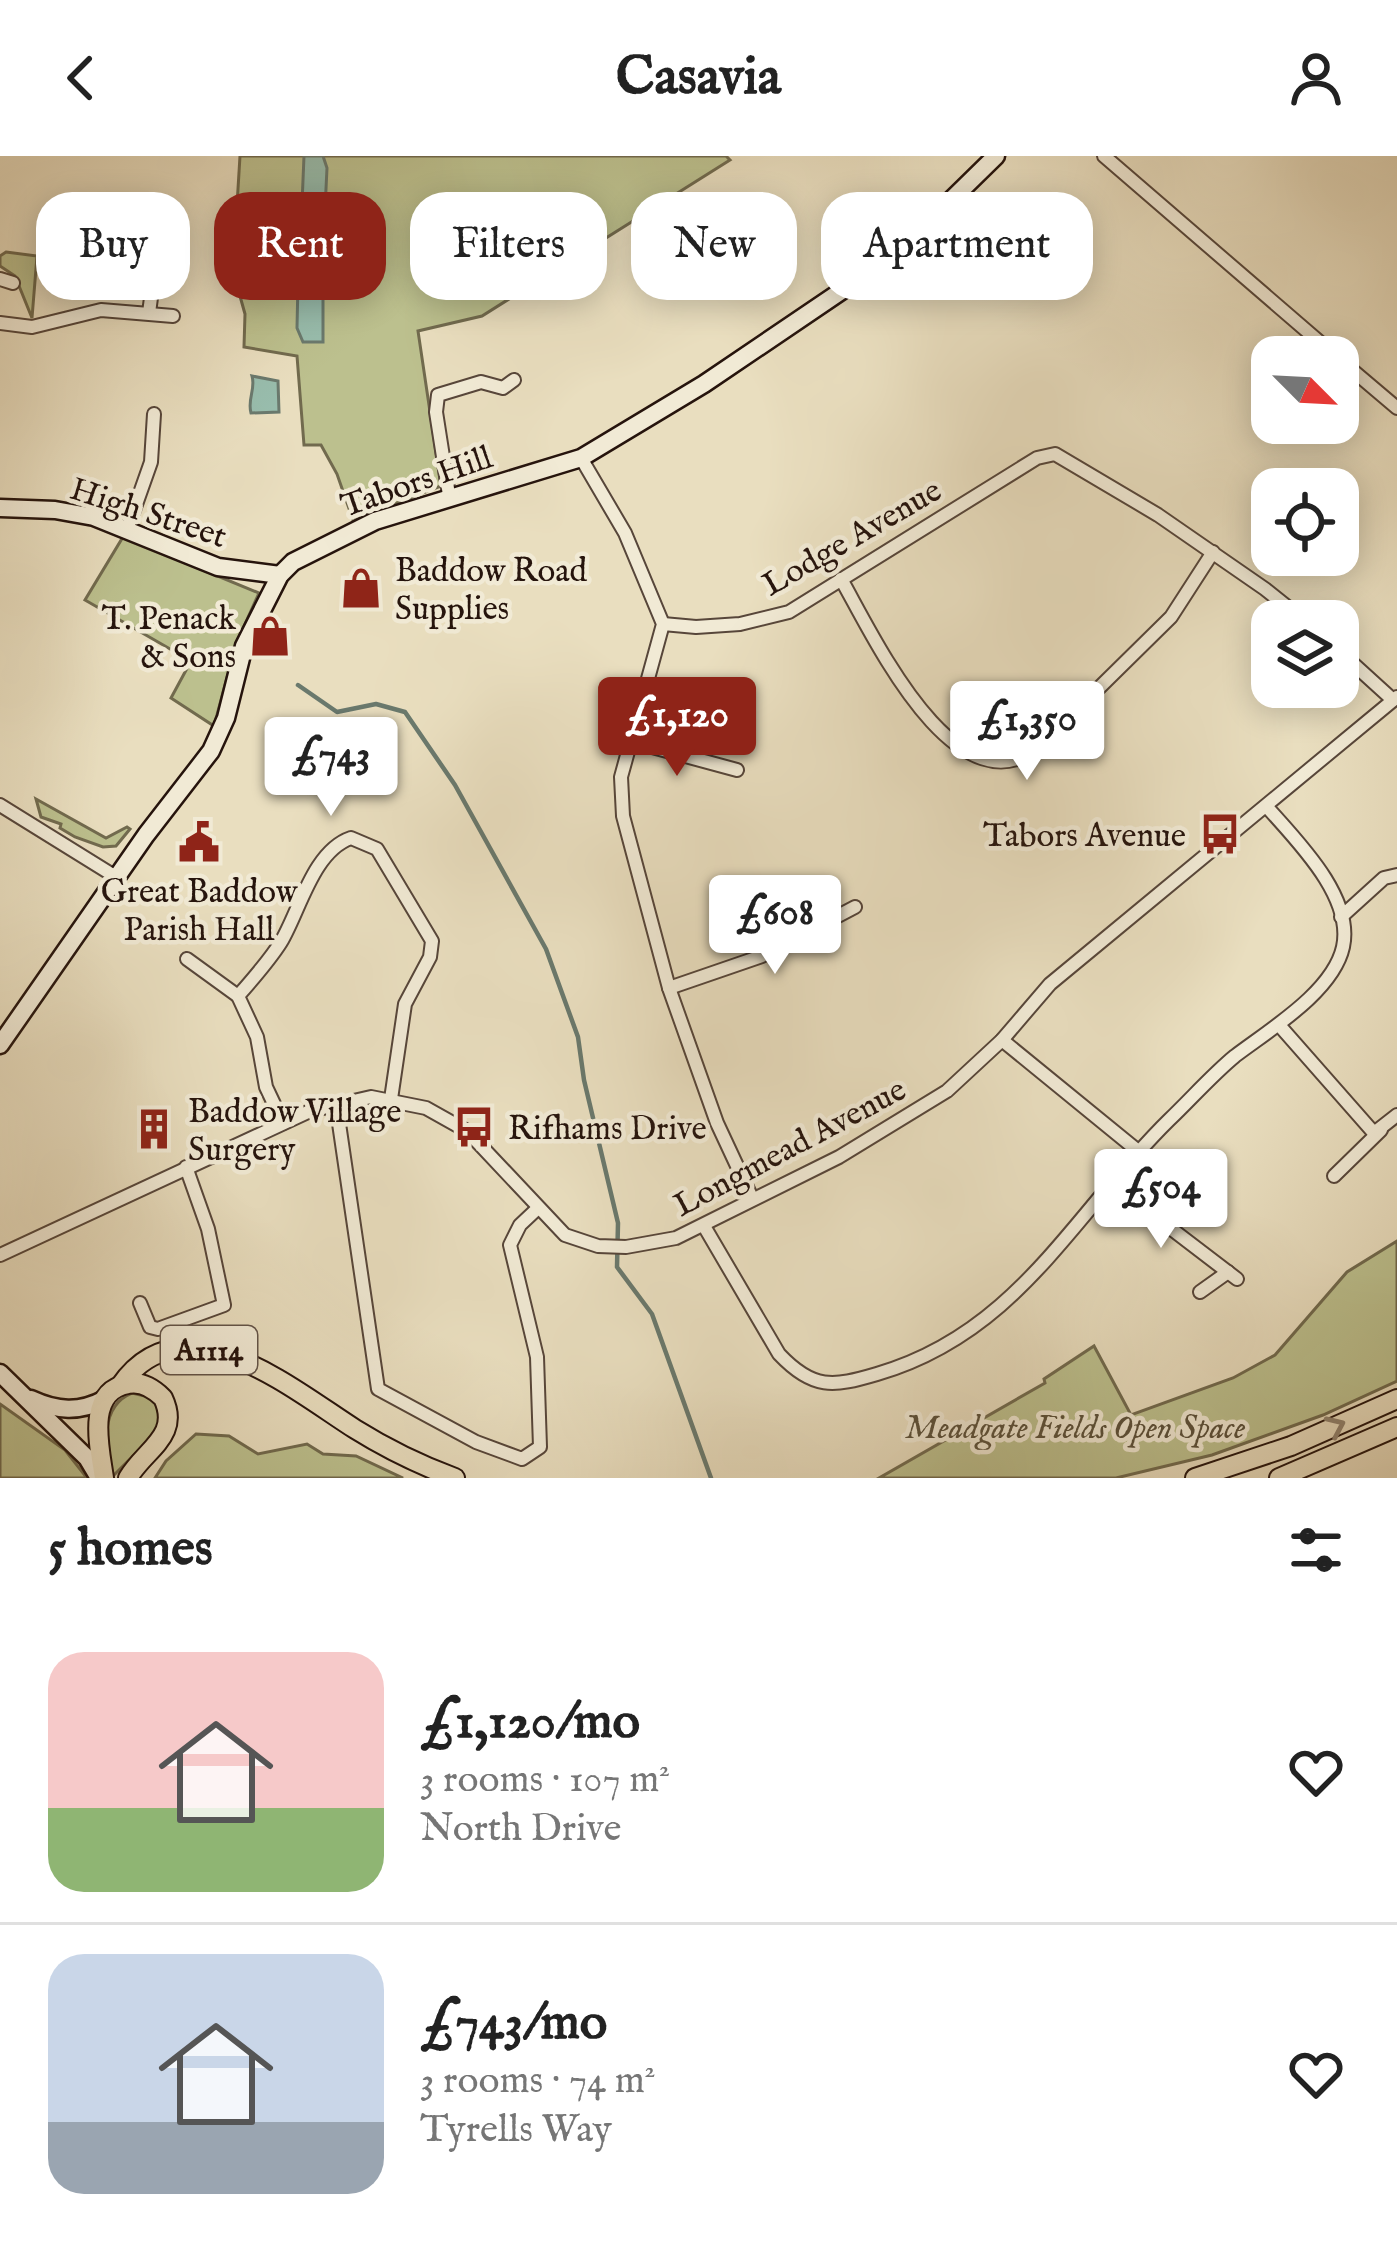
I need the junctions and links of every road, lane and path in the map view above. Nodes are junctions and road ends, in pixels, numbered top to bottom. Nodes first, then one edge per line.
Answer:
1 (996, 156) edge
2 (1104, 156) edge
3 (151, 300) edge
4 (149, 313) junction
5 (173, 316) dead end
6 (0, 323) edge
7 (1314, 336) edge
8 (1359, 375) edge
9 (514, 380) dead end
10 (1397, 408) edge
11 (154, 414) dead end
12 (580, 458) junction
13 (448, 495) junction
14 (0, 508) edge
15 (127, 530) junction
16 (1214, 553) junction
17 (280, 575) junction
18 (841, 579) junction
19 (1277, 600) edge
20 (663, 624) junction
21 (1359, 668) edge
22 (1395, 699) edge
23 (630, 741) junction
24 (737, 770) dead end
25 (0, 805) edge
26 (1267, 807) junction
27 (1397, 875) edge
28 (116, 877) junction
29 (855, 907) dead end
30 (1341, 917) junction
31 (187, 959) dead end
32 (669, 988) junction
33 (238, 996) junction
34 (1279, 1025) junction
35 (1002, 1040) junction
36 (0, 1045) edge
37 (391, 1100) junction
38 (336, 1103) junction
39 (1392, 1120) edge
40 (283, 1123) junction
41 (1138, 1150) junction
42 (1348, 1160) junction
43 (185, 1167) junction
44 (1334, 1176) dead end
45 (1355, 1179) dead end
46 (1114, 1185) junction
47 (752, 1198) junction
48 (537, 1209) junction
49 (704, 1226) junction
50 (0, 1255) edge
51 (1200, 1292) dead end
52 (140, 1303) dead end
53 (224, 1305) junction
54 (228, 1321) dead end
55 (0, 1373) edge
56 (112, 1393) junction
57 (20, 1394) junction
58 (1397, 1399) edge
59 (1397, 1427) edge
60 (536, 1453) junction
61 (537, 1469) dead end
62 (102, 1478) edge
63 (128, 1478) edge
64 (455, 1478) edge
65 (1195, 1478) edge
66 (1280, 1478) edge

1 - 12 street, Tabors Hill
2 - 7 street
3 - 4 street
4 - 5 street
4 - 6 street
8 - 10 street
9 - 13 street
11 - 15 street
12 - 13 street, Tabors Hill
12 - 20 street
13 - 17 street, Tabors Hill
14 - 15 street, High Street
15 - 17 street, High Street
16 - 18 street, Lodge Avenue
16 - 18 street
16 - 19 street
17 - 28 street
18 - 20 street, Lodge Avenue
20 - 23 street
21 - 22 street
22 - 26 street, Longmead Avenue
23 - 24 street
23 - 32 street
25 - 28 street
26 - 30 street
26 - 35 street, Longmead Avenue
27 - 30 street
28 - 36 street
29 - 32 street
30 - 34 street
31 - 33 street
32 - 47 street
33 - 37 street
33 - 40 street
34 - 39 street
34 - 41 street
35 - 41 street
35 - 47 street, Longmead Avenue
37 - 38 street, Longmead Avenue
37 - 48 street, Longmead Avenue
38 - 40 street, Longmead Avenue
38 - 60 street
39 - 42 street
40 - 43 street, Longmead Avenue
41 - 46 street
42 - 44 street
42 - 45 street
43 - 50 street, Longmead Avenue
43 - 53 street
46 - 49 street
46 - 51 street
47 - 49 street, Longmead Avenue
48 - 49 street, Longmead Avenue
48 - 60 street
52 - 53 street
53 - 54 street
55 - 57 street
56 - 57 street
56 - 62 main road
56 - 63 main road
56 - 64 main road, A1114
57 - 62 street
65 -> 58 main road
59 - 66 main road
60 - 61 street

